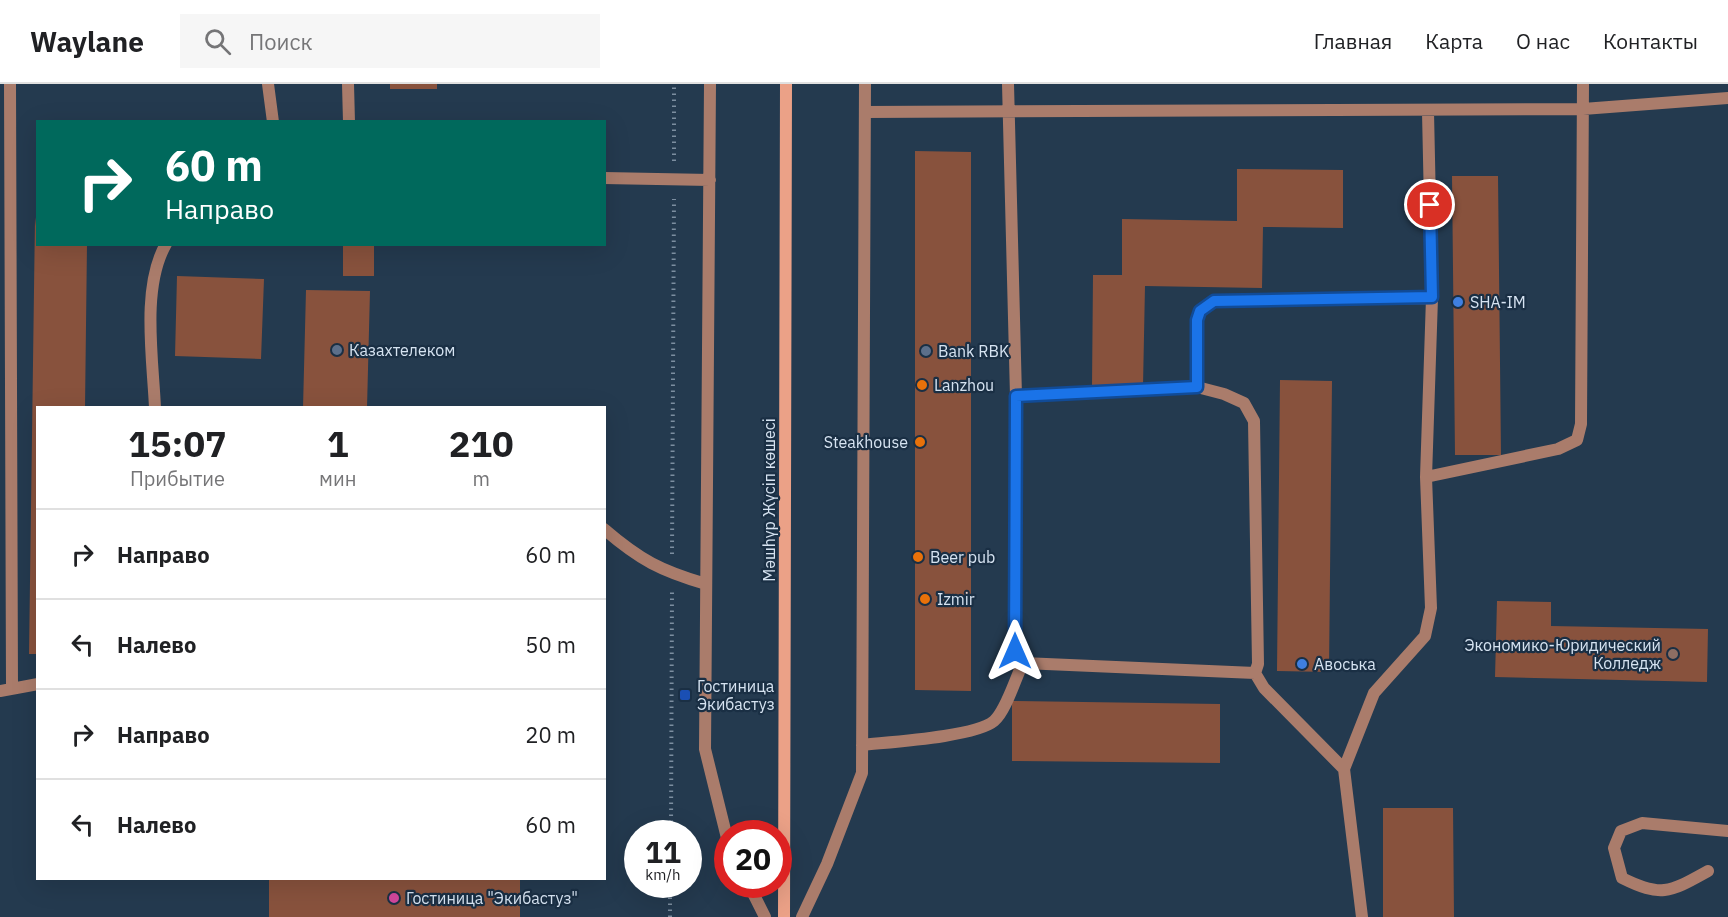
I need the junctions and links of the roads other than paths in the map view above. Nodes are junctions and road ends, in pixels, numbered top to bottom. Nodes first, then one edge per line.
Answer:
1 (10, 84) edge
2 (268, 84) edge
3 (348, 84) edge
4 (710, 84) edge
5 (786, 84) edge
6 (865, 84) edge
7 (1008, 84) edge
8 (1583, 84) edge
9 (1728, 98) edge
10 (1583, 110) junction
11 (865, 112) junction
12 (1008, 112) junction
13 (1428, 112) junction
14 (273, 120) edge
15 (349, 120) edge
16 (606, 178) edge
17 (710, 180) junction
18 (165, 246) edge
19 (1432, 297) junction
20 (1197, 387) junction
21 (1016, 396) junction
22 (155, 406) edge
23 (1426, 477) junction
24 (606, 531) edge
25 (706, 584) junction
26 (1023, 663) junction
27 (1255, 673) junction
28 (36, 684) edge
29 (6, 689) edge
30 (862, 745) junction
31 (1344, 769) junction
32 (723, 820) edge
33 (1728, 831) edge
34 (1708, 871) dead end
35 (756, 898) edge
36 (765, 917) edge
37 (784, 917) edge
38 (802, 917) edge
39 (1362, 917) edge

1 - 29 lane
2 - 14 lane
3 - 15 lane
4 - 17 lane
5 - 37 main road, Мәшһүр Жүсіп көшесі
6 - 11 lane
7 - 12 lane
8 - 10 lane
9 - 10 lane
10 - 13 lane
10 - 23 lane
11 - 12 lane
11 - 30 lane
12 - 13 lane
12 - 21 lane
13 - 19 lane
16 - 17 lane
17 - 25 lane
18 - 22 lane
19 - 20 lane
19 - 23 lane
20 - 21 lane
20 - 27 lane
21 - 26 lane
23 - 31 lane
24 - 25 lane
25 - 32 lane
26 - 27 lane
26 - 30 lane
27 - 31 lane
28 - 29 lane
30 - 38 lane
31 - 39 lane
33 - 34 lane
35 - 36 lane

